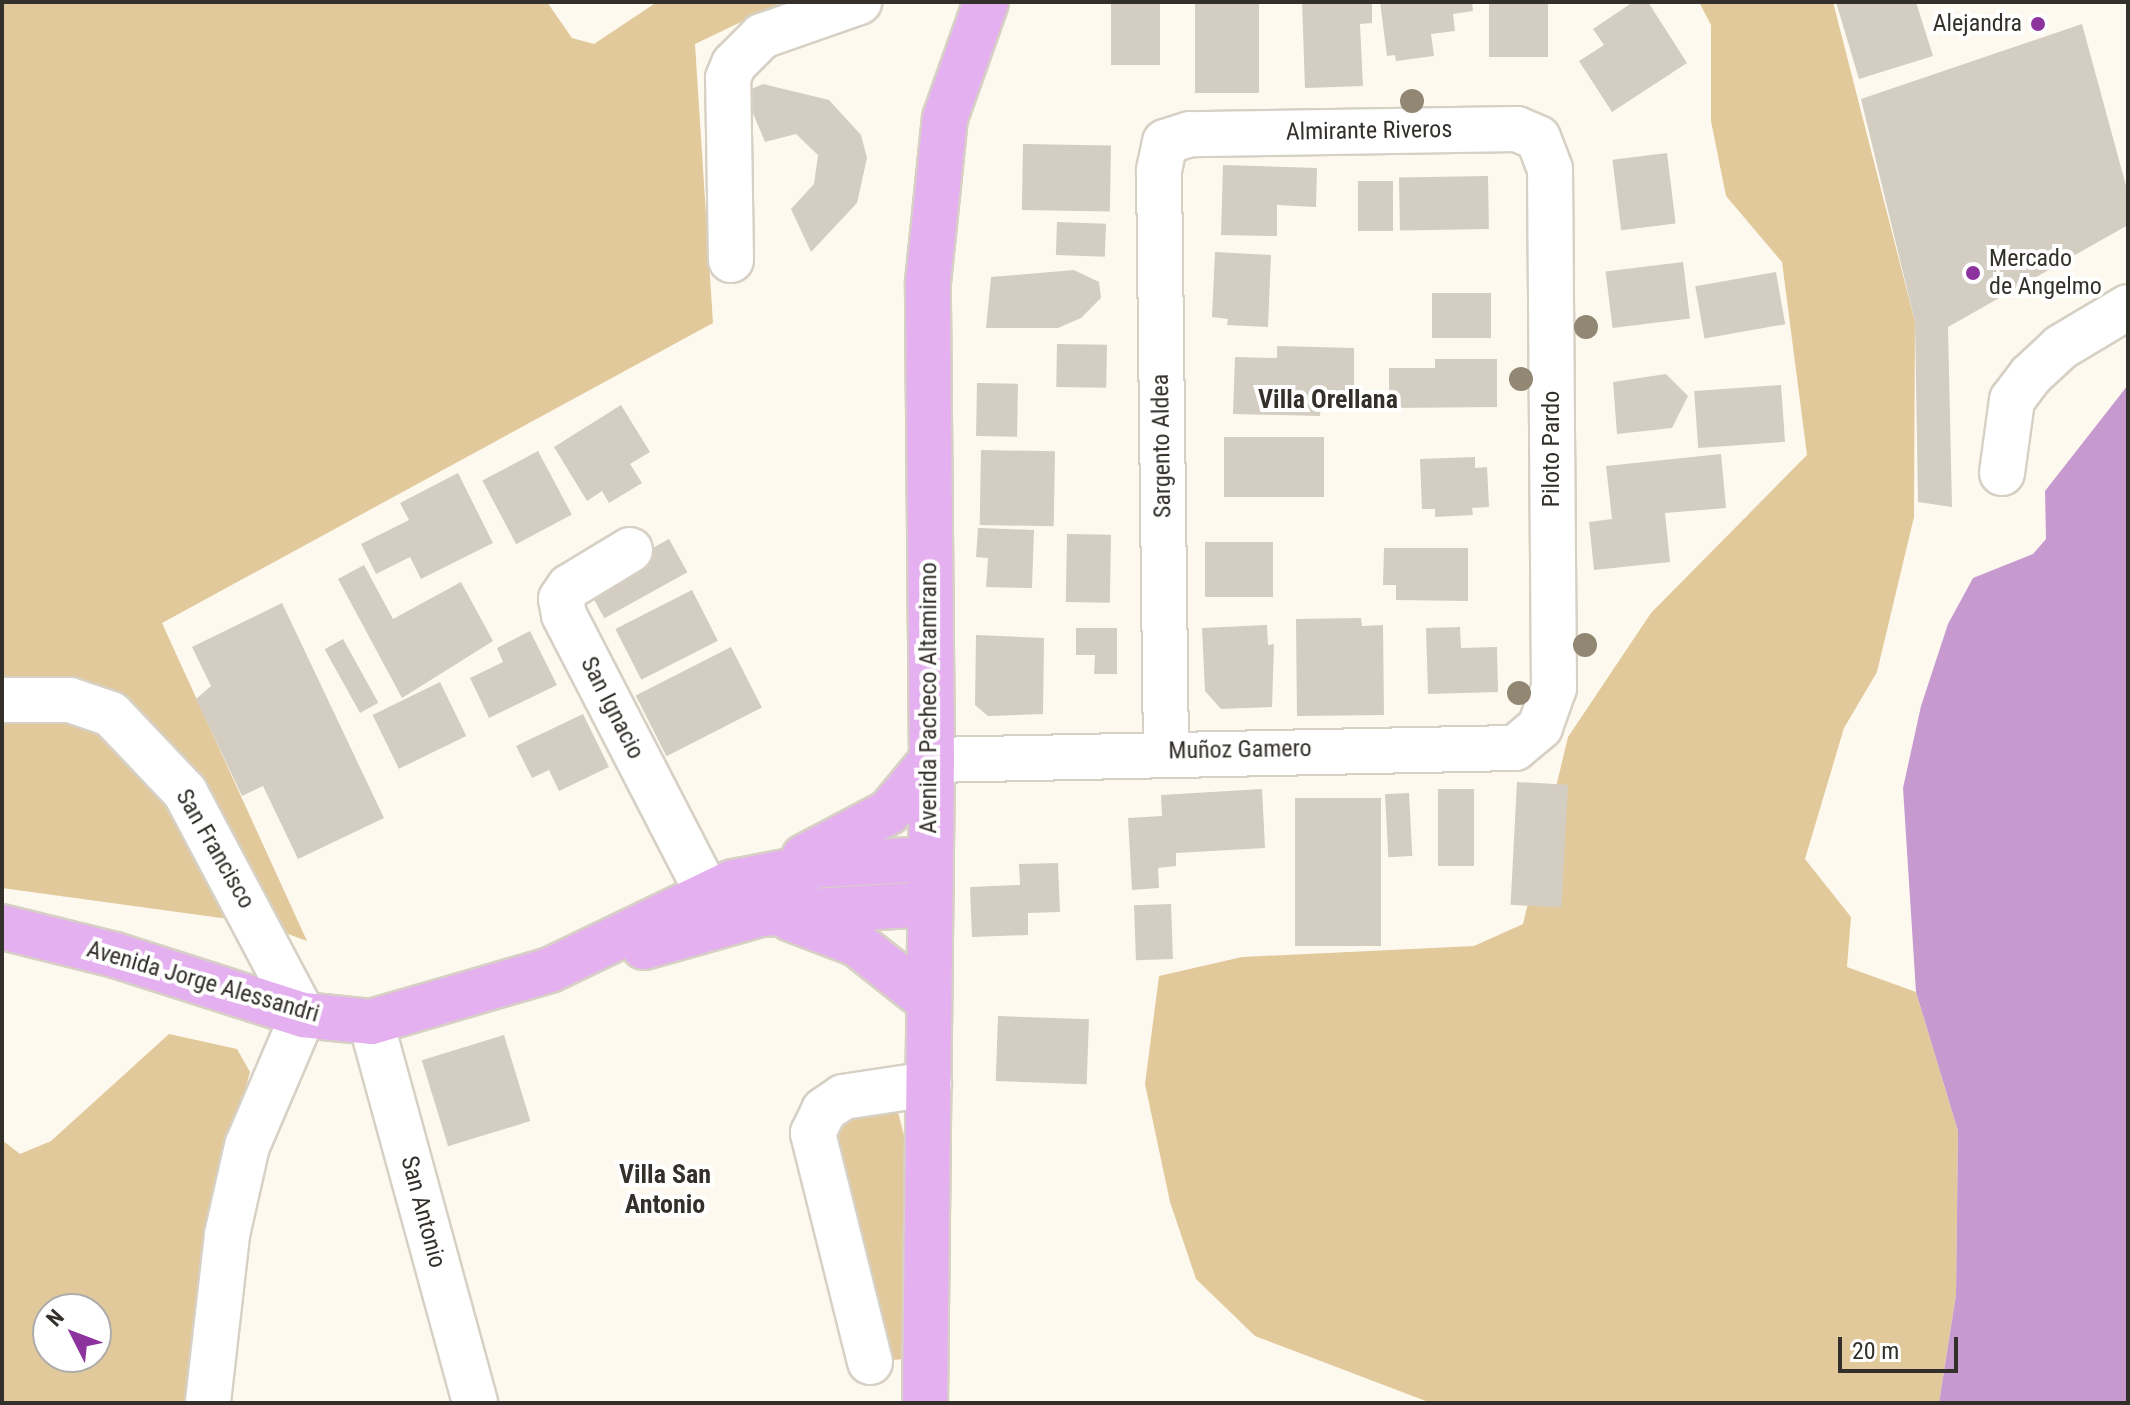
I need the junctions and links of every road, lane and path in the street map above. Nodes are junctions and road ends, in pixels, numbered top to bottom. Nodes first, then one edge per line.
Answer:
1 (859, 2) edge
2 (986, 2) edge
3 (1165, 142) joint
4 (1550, 169) joint
5 (731, 260) dead end
6 (2128, 307) edge
7 (2002, 473) dead end
8 (630, 550) dead end
9 (2, 700) edge
10 (1540, 727) joint
11 (1166, 751) junction
12 (932, 760) junction
13 (929, 859) junction
14 (707, 892) junction
15 (764, 894) junction
16 (929, 904) junction
17 (2, 927) edge
18 (588, 955) junction
19 (929, 1001) junction
20 (303, 1015) junction
21 (371, 1022) junction
22 (929, 1084) junction
23 (870, 1362) dead end
24 (208, 1403) edge
25 (475, 1403) edge
26 (925, 1403) edge

1 - 5 street
2 - 12 main road, Avenida Pacheco Altamirano
3 - 4 street, Almirante Riveros
3 - 11 street, Sargento Aldea
4 - 10 street, Piloto Pardo
6 - 7 street
8 - 14 street, San Ignacio
9 - 20 street, San Francisco
10 - 11 street, Muñoz Gamero
11 - 12 street, Muñoz Gamero
12 - 13 main road, Avenida Pacheco Altamirano
12 - 15 main road
13 - 15 main road, Avenida Jorge Alessandri
13 - 16 main road, Avenida Pacheco Altamirano
14 - 15 main road, Avenida Jorge Alessandri
14 - 18 main road, Avenida Jorge Alessandri
15 - 16 main road, Avenida Jorge Alessandri
15 - 18 main road, Avenida Jorge Alessandri
15 - 19 main road
16 - 19 main road, Avenida Pacheco Altamirano
17 - 20 main road, Avenida Jorge Alessandri
18 - 21 main road, Avenida Jorge Alessandri
19 - 22 main road, Avenida Pacheco Altamirano
20 - 21 main road, Avenida Jorge Alessandri
20 - 24 street
21 - 25 street, San Antonio
22 - 23 street
22 - 26 main road, Avenida Pacheco Altamirano

